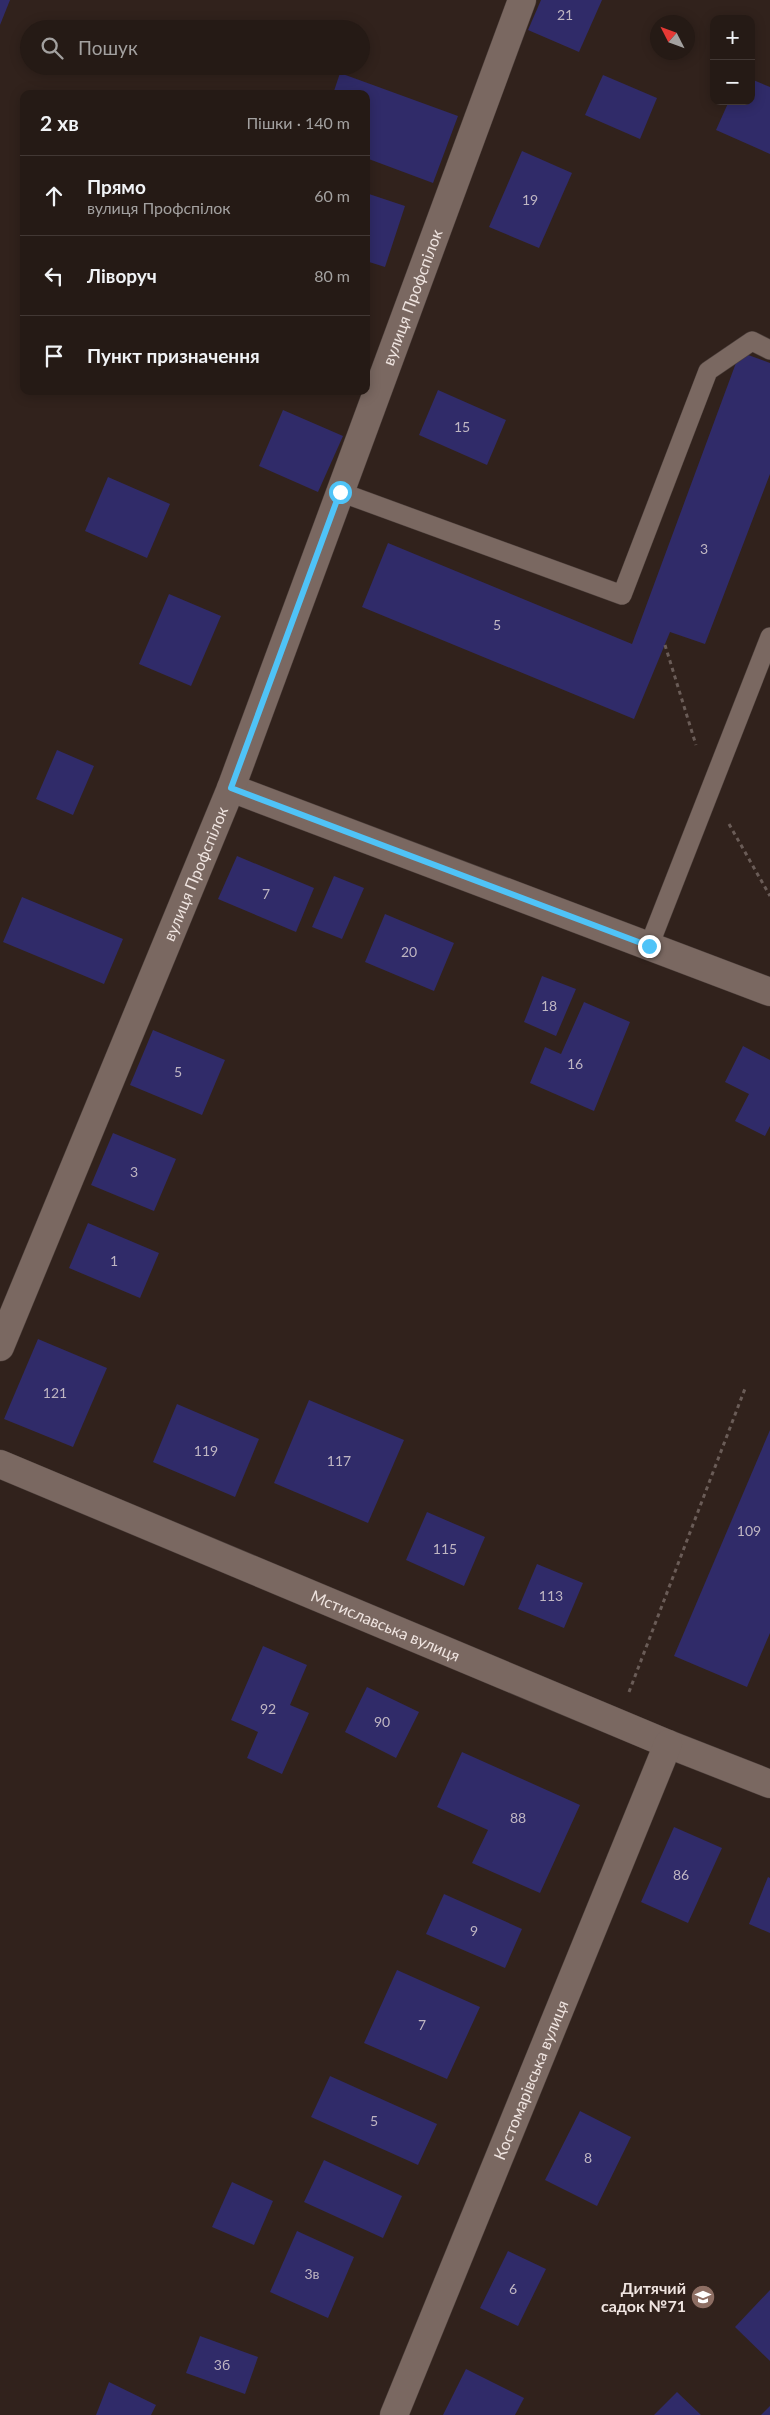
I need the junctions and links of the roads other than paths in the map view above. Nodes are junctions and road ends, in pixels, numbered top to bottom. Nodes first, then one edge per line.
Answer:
1 (522, 0) edge
2 (770, 350) edge
3 (340, 492) junction
4 (770, 637) edge
5 (231, 788) junction
6 (649, 946) junction
7 (770, 992) edge
8 (0, 1347) edge
9 (0, 1464) edge
10 (668, 1744) junction
11 (770, 1784) edge
12 (394, 2415) edge

1 - 3 street, вулиця Профспілок
2 - 3 lane
3 - 5 street, вулиця Профспілок
4 - 6 lane
5 - 6 street
5 - 8 street, вулиця Профспілок
6 - 7 street
9 - 10 street, Мстиславська вулиця
10 - 11 street, Мстиславська вулиця
10 - 12 street, Костомарівська вулиця

